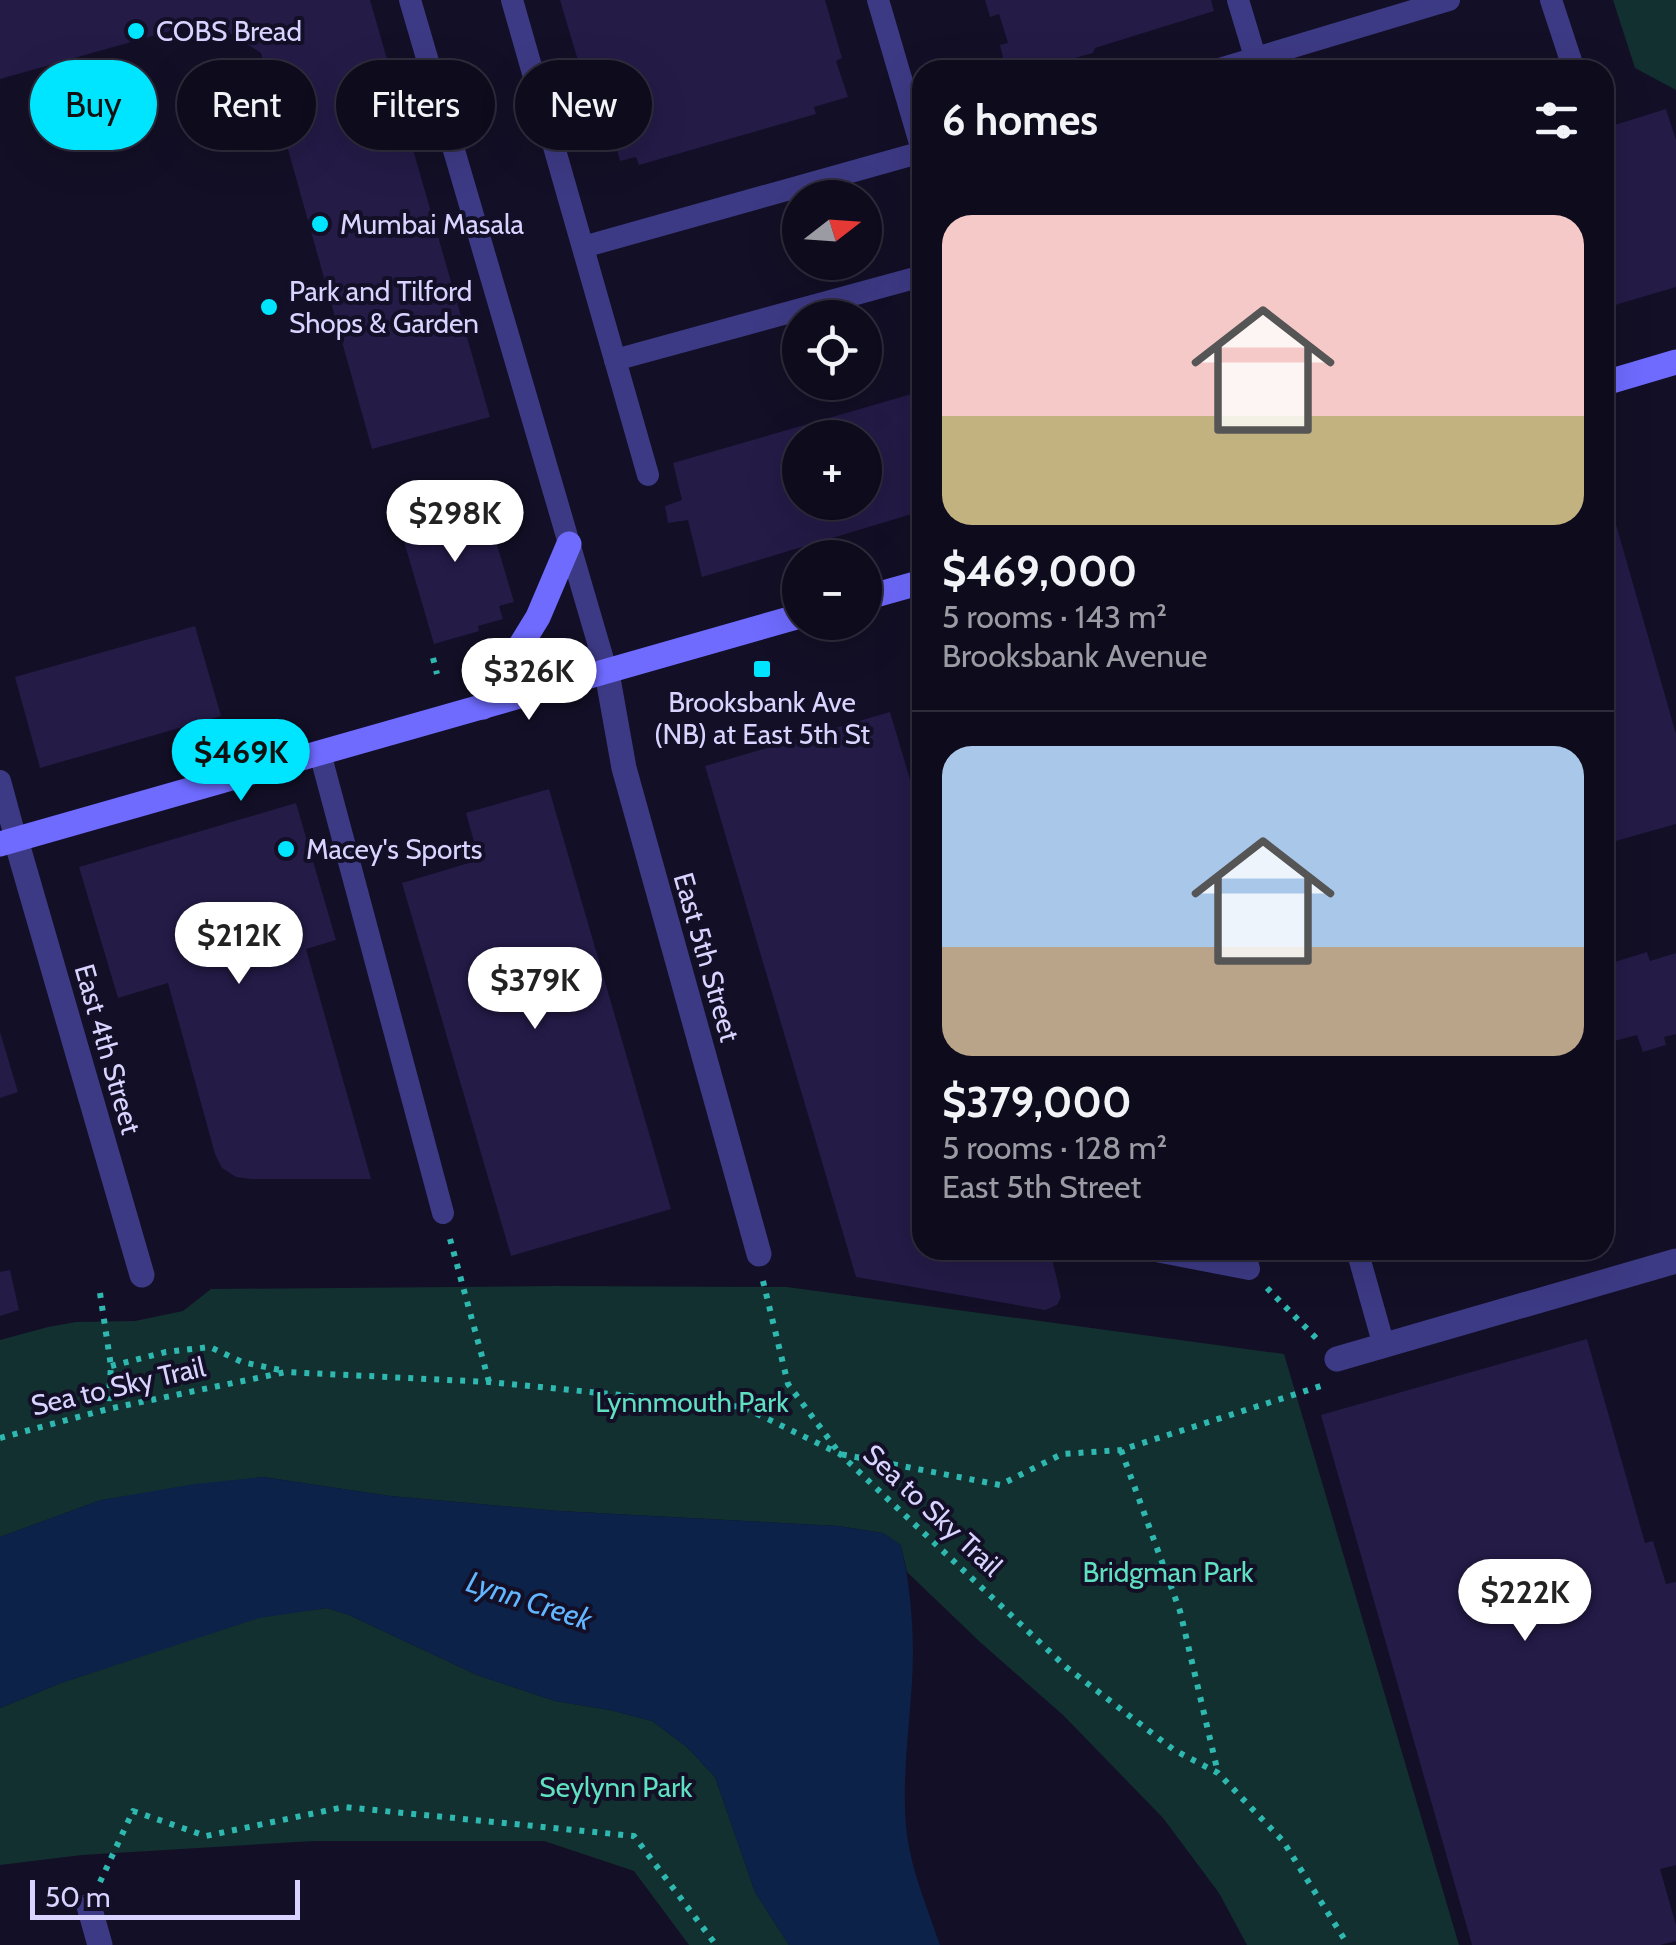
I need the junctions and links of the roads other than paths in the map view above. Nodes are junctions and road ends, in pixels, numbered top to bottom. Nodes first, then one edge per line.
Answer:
1 (410, 0) edge
2 (512, 0) edge
3 (878, 0) edge
4 (1238, 0) edge
5 (1449, 0) edge
6 (1551, 0) edge
7 (1256, 60) edge
8 (1269, 60) edge
9 (1571, 60) edge
10 (912, 117) edge
11 (912, 154) edge
12 (582, 247) junction
13 (912, 279) edge
14 (614, 360) junction
15 (1676, 362) edge
16 (1614, 380) edge
17 (648, 474) dead end
18 (569, 544) junction
19 (912, 585) edge
20 (882, 593) edge
21 (782, 621) edge
22 (607, 673) junction
23 (483, 707) junction
24 (320, 753) junction
25 (0, 781) edge
26 (8, 842) edge
27 (443, 1213) road end
28 (759, 1254) dead end
29 (1361, 1260) edge
30 (1676, 1262) edge
31 (142, 1275) dead end
32 (1384, 1346) junction
33 (1337, 1359) road end
34 (89, 1906) road end
35 (100, 1945) edge

1 - 18 lane
2 - 12 lane
3 - 10 lane
4 - 7 lane
5 - 8 lane
6 - 9 lane
11 - 12 lane
12 - 14 lane
13 - 14 lane
14 - 17 lane
15 - 16 main road
18 - 22 lane
18 - 23 main road
19 - 20 main road
21 - 22 main road
22 - 23 main road
22 - 28 street, East 5th Street
23 - 24 main road
24 - 26 main road
24 - 27 lane
25 - 26 lane
26 - 31 street, East 4th Street
29 - 32 lane
30 - 32 street
32 - 33 street
34 - 35 street

